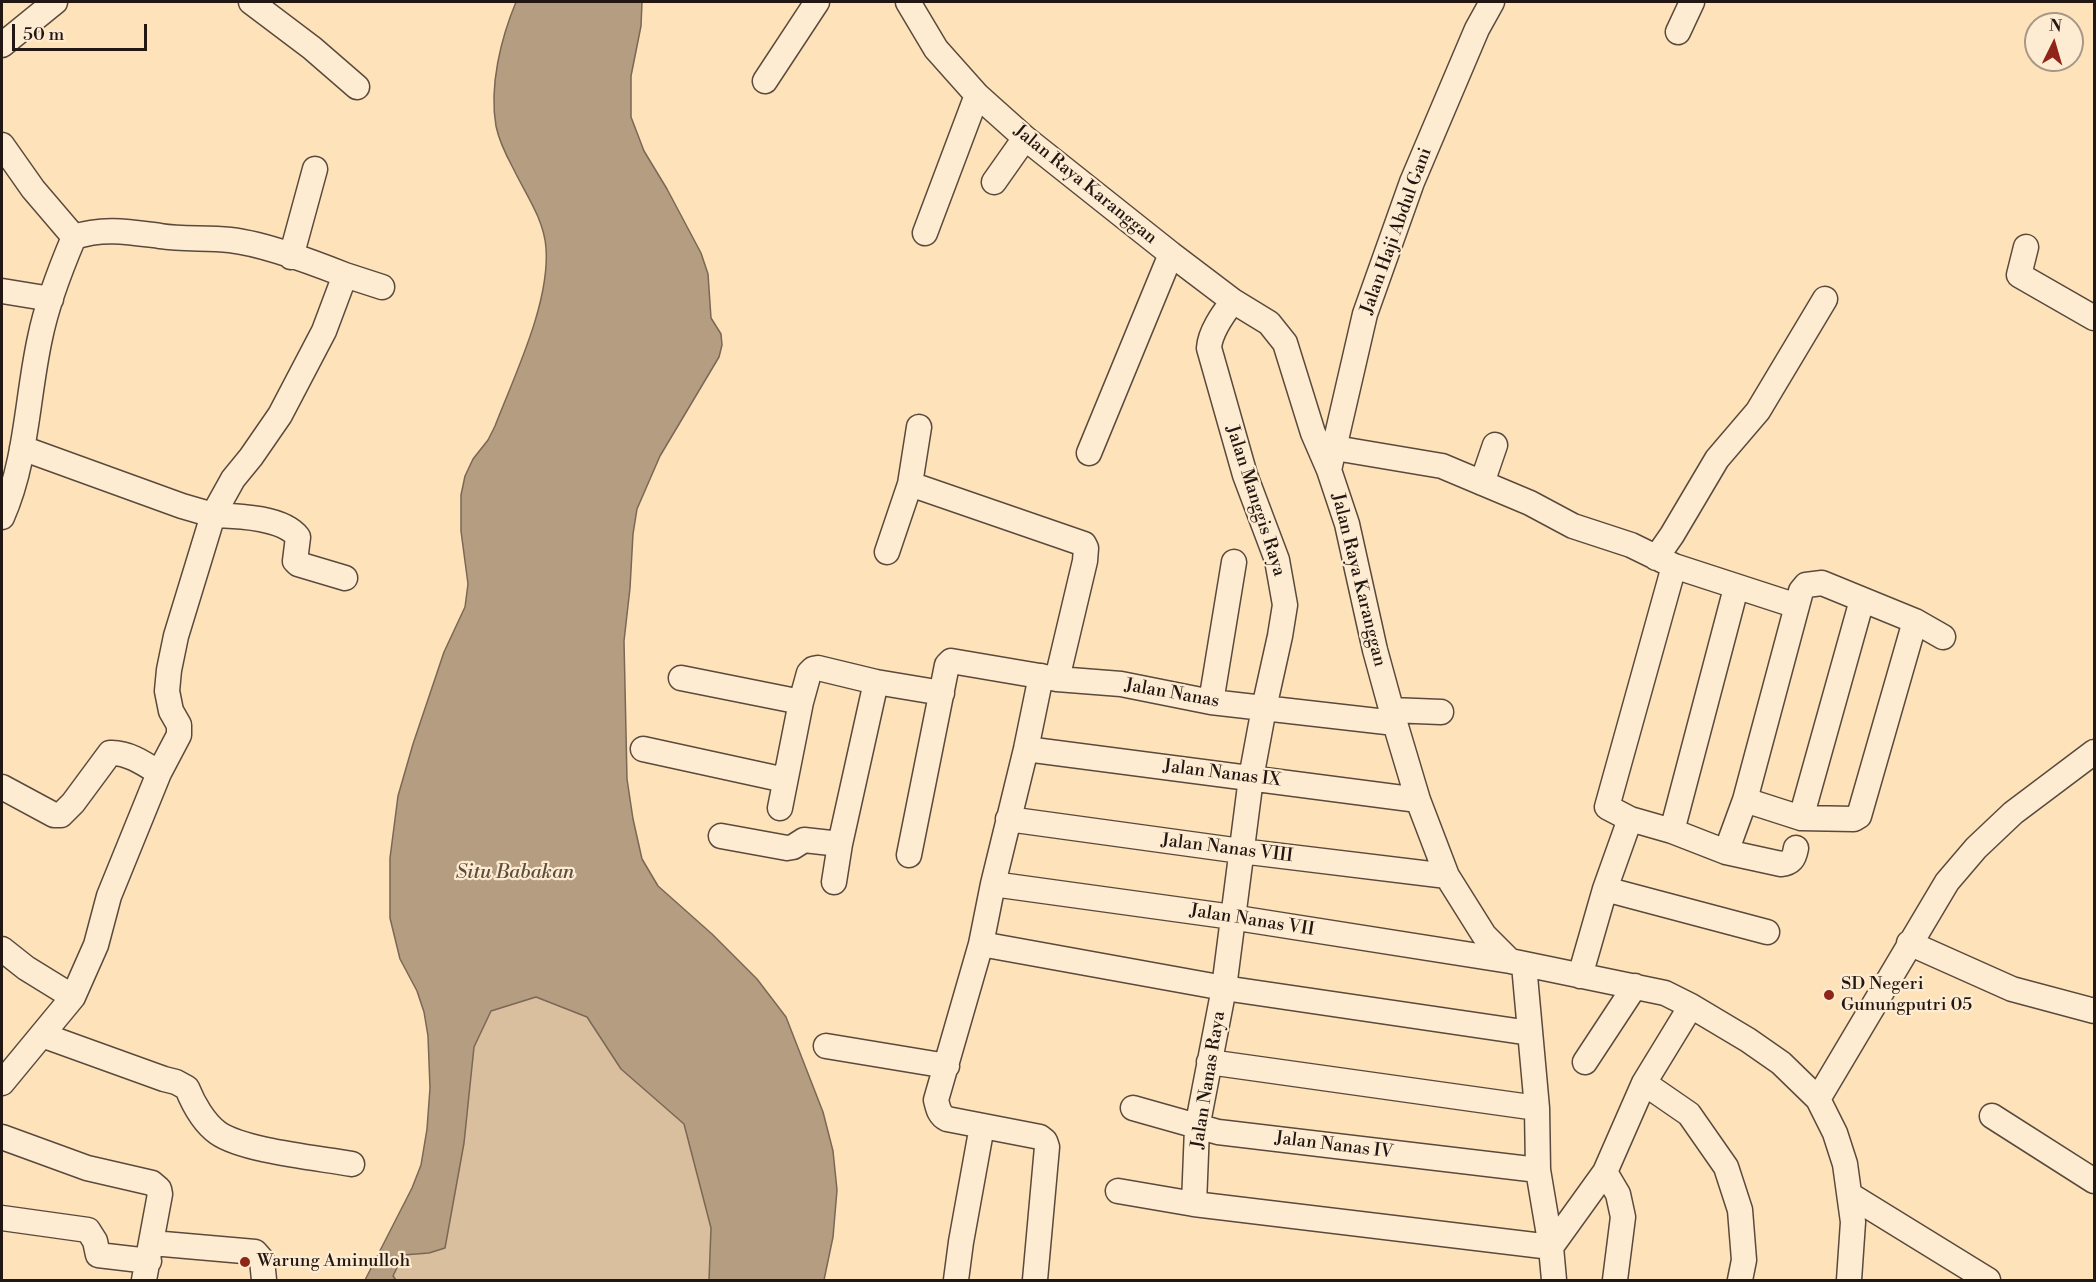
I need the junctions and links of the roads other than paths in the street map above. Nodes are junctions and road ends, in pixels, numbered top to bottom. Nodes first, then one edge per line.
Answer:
1 (55, 2) edge
2 (251, 2) edge
3 (817, 2) edge
4 (908, 2) edge
5 (1492, 2) edge
6 (1692, 2) edge
7 (1678, 32) dead end
8 (2, 45) edge
9 (765, 81) dead end
10 (357, 87) dead end
11 (977, 95) junction
12 (1025, 138) junction
13 (2, 145) edge
14 (315, 169) dead end
15 (994, 182) dead end
16 (925, 233) dead end
17 (74, 237) junction
18 (2026, 247) dead end
19 (1171, 254) junction
20 (291, 257) junction
21 (345, 275) junction
22 (382, 287) dead end
23 (2, 291) edge
24 (51, 299) junction
25 (1825, 299) dead end
26 (1233, 301) junction
27 (2094, 318) edge
28 (919, 427) dead end
29 (1495, 446) dead end
30 (22, 448) junction
31 (1089, 453) dead end
32 (1332, 459) junction
33 (1482, 483) junction
34 (910, 484) junction
35 (213, 515) junction
36 (2, 517) edge
37 (887, 552) dead end
38 (1234, 562) dead end
39 (1665, 562) junction
40 (345, 578) dead end
41 (1736, 588) junction
42 (1862, 600) junction
43 (1797, 606) junction
44 (1915, 621) junction
45 (1943, 637) dead end
46 (1049, 677) junction
47 (681, 678) dead end
48 (876, 682) junction
49 (942, 693) junction
50 (801, 702) junction
51 (1211, 702) junction
52 (1264, 708) junction
53 (1441, 712) dead end
54 (1393, 716) junction
55 (643, 749) dead end
56 (1026, 749) junction
57 (2094, 754) edge
58 (159, 773) junction
59 (1251, 778) junction
60 (785, 780) junction
61 (2, 787) edge
62 (1418, 800) junction
63 (1745, 800) junction
64 (780, 808) dead end
65 (1801, 818) junction
66 (1008, 819) junction
67 (1630, 819) junction
68 (1672, 831) junction
69 (721, 836) dead end
70 (840, 844) junction
71 (1796, 849) dead end
72 (1241, 851) junction
73 (1726, 852) junction
74 (909, 855) dead end
75 (1448, 876) junction
76 (834, 882) dead end
77 (993, 884) junction
78 (1605, 889) junction
79 (1233, 918) junction
80 (1767, 932) dead end
81 (1909, 943) junction
82 (981, 944) junction
83 (2, 949) edge
84 (1517, 963) junction
85 (1580, 976) junction
86 (1635, 986) junction
87 (1224, 988) junction
88 (73, 997) junction
89 (1691, 1006) junction
90 (2094, 1011) edge
91 (1530, 1033) junction
92 (42, 1035) junction
93 (826, 1046) dead end
94 (1209, 1062) junction
95 (1585, 1062) dead end
96 (947, 1066) junction
97 (2, 1083) edge
98 (1644, 1083) junction
99 (1818, 1099) junction
100 (1133, 1108) dead end
101 (1537, 1108) junction
102 (1992, 1116) dead end
103 (982, 1125) junction
104 (1197, 1128) junction
105 (2, 1137) edge
106 (352, 1164) dead end
107 (1538, 1170) junction
108 (1605, 1172) junction
109 (2094, 1180) edge
110 (1118, 1191) dead end
111 (1850, 1196) junction
112 (1194, 1204) junction
113 (2, 1218) edge
114 (1551, 1247) junction
115 (148, 1262) edge
116 (264, 1281) edge
117 (956, 1281) edge
118 (1035, 1281) edge
119 (1554, 1281) edge
120 (1615, 1281) edge
121 (1740, 1281) edge
122 (1849, 1281) edge
123 (1988, 1281) edge

1 - 8 street
2 - 10 street
3 - 9 street
4 - 11 street, Jalan Raya Karanggan
5 - 32 street, Jalan Haji Abdul Gani
6 - 7 street
11 - 12 street, Jalan Raya Karanggan
11 - 16 street
12 - 15 street
12 - 19 street, Jalan Raya Karanggan
13 - 17 street
14 - 20 street
17 - 20 street
17 - 24 street
18 - 27 street
19 - 26 street, Jalan Raya Karanggan
19 - 31 street
20 - 21 street
21 - 22 street
21 - 35 street
23 - 24 street
24 - 30 street
25 - 39 street
26 - 32 street, Jalan Raya Karanggan
26 - 52 street, Jalan Manggis Raya
28 - 34 street
29 - 33 street
30 - 35 street
30 - 36 street
32 - 33 street
32 - 54 street, Jalan Raya Karanggan
33 - 39 street
34 - 37 street
34 - 46 street
35 - 40 street
35 - 58 street
38 - 51 street
39 - 41 street
39 - 67 street
41 - 43 street
41 - 68 street
42 - 43 street
42 - 44 street
42 - 65 street
43 - 63 street
44 - 45 street
44 - 65 street
46 - 49 street, Jalan Nanas
46 - 51 street, Jalan Nanas
46 - 56 street
47 - 50 street
48 - 49 street
48 - 50 street
48 - 70 street
49 - 74 street
50 - 60 street
51 - 52 street, Jalan Nanas
52 - 54 street, Jalan Nanas
52 - 59 street, Jalan Nanas Raya
53 - 54 street, Jalan Nanas
54 - 62 street, Jalan Raya Karanggan
55 - 60 street
56 - 59 street, Jalan Nanas IX
56 - 66 street
57 - 81 street
58 - 61 street
58 - 88 street
59 - 62 street, Jalan Nanas IX
59 - 72 street, Jalan Nanas Raya
60 - 64 street
62 - 75 street, Jalan Raya Karanggan
63 - 65 street
63 - 73 street
66 - 72 street, Jalan Nanas VIII
66 - 77 street
67 - 68 street
67 - 78 street
68 - 73 street
69 - 70 street
70 - 76 street
71 - 73 street
72 - 75 street, Jalan Nanas VIII
72 - 79 street, Jalan Nanas Raya
75 - 84 street, Jalan Raya Karanggan
77 - 79 street, Jalan Nanas VII
77 - 82 street
78 - 80 street
78 - 85 street
79 - 84 street, Jalan Nanas VII
79 - 87 street, Jalan Nanas Raya
81 - 90 street
81 - 99 street
82 - 87 street
82 - 96 street
83 - 88 street
84 - 85 street
84 - 91 street
85 - 86 street
86 - 89 street
86 - 95 street
87 - 91 street
87 - 94 street, Jalan Nanas Raya
88 - 92 street
89 - 98 street
89 - 99 street
91 - 101 street
92 - 97 street
92 - 106 street
93 - 96 street
94 - 101 street
94 - 104 street, Jalan Nanas Raya
96 - 103 street
98 - 108 street
98 - 121 street
99 - 111 street
100 - 104 street, Jalan Nanas IV
101 - 107 street
102 - 109 street
103 - 117 street
103 - 118 street
104 - 107 street, Jalan Nanas IV
104 - 112 street, Jalan Nanas Raya
105 - 115 street
107 - 114 street
108 - 114 street
108 - 120 street
110 - 112 street
111 - 122 street
111 - 123 street
112 - 114 street
113 - 115 street
114 - 119 street
115 - 116 street

